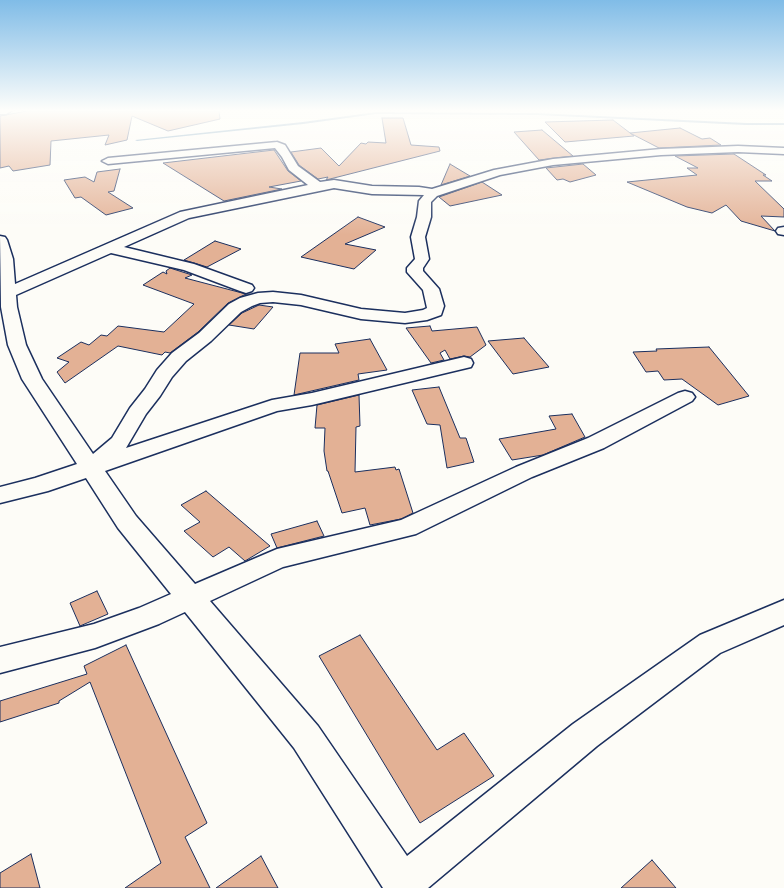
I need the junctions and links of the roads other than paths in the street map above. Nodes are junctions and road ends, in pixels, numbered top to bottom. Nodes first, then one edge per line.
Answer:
1 (198, 152) edge
2 (285, 152) edge
3 (665, 152) edge
4 (108, 161) dead end
5 (317, 186) junction
6 (433, 193) junction
7 (0, 240) edge
8 (109, 248) junction
9 (246, 288) dead end
10 (4, 293) edge
11 (464, 363) dead end
12 (685, 397) dead end
13 (90, 469) junction
14 (0, 495) edge
15 (190, 596) junction
16 (784, 612) edge
17 (0, 660) edge
18 (404, 886) edge

1 - 4 street
2 - 5 street
3 - 6 street
5 - 6 street
5 - 8 street
6 - 13 street
7 - 10 street
8 - 9 street
8 - 10 street
10 - 13 street
11 - 13 street
12 - 15 street
13 - 14 street
13 - 15 street
15 - 17 street
15 - 18 street
16 - 18 street

